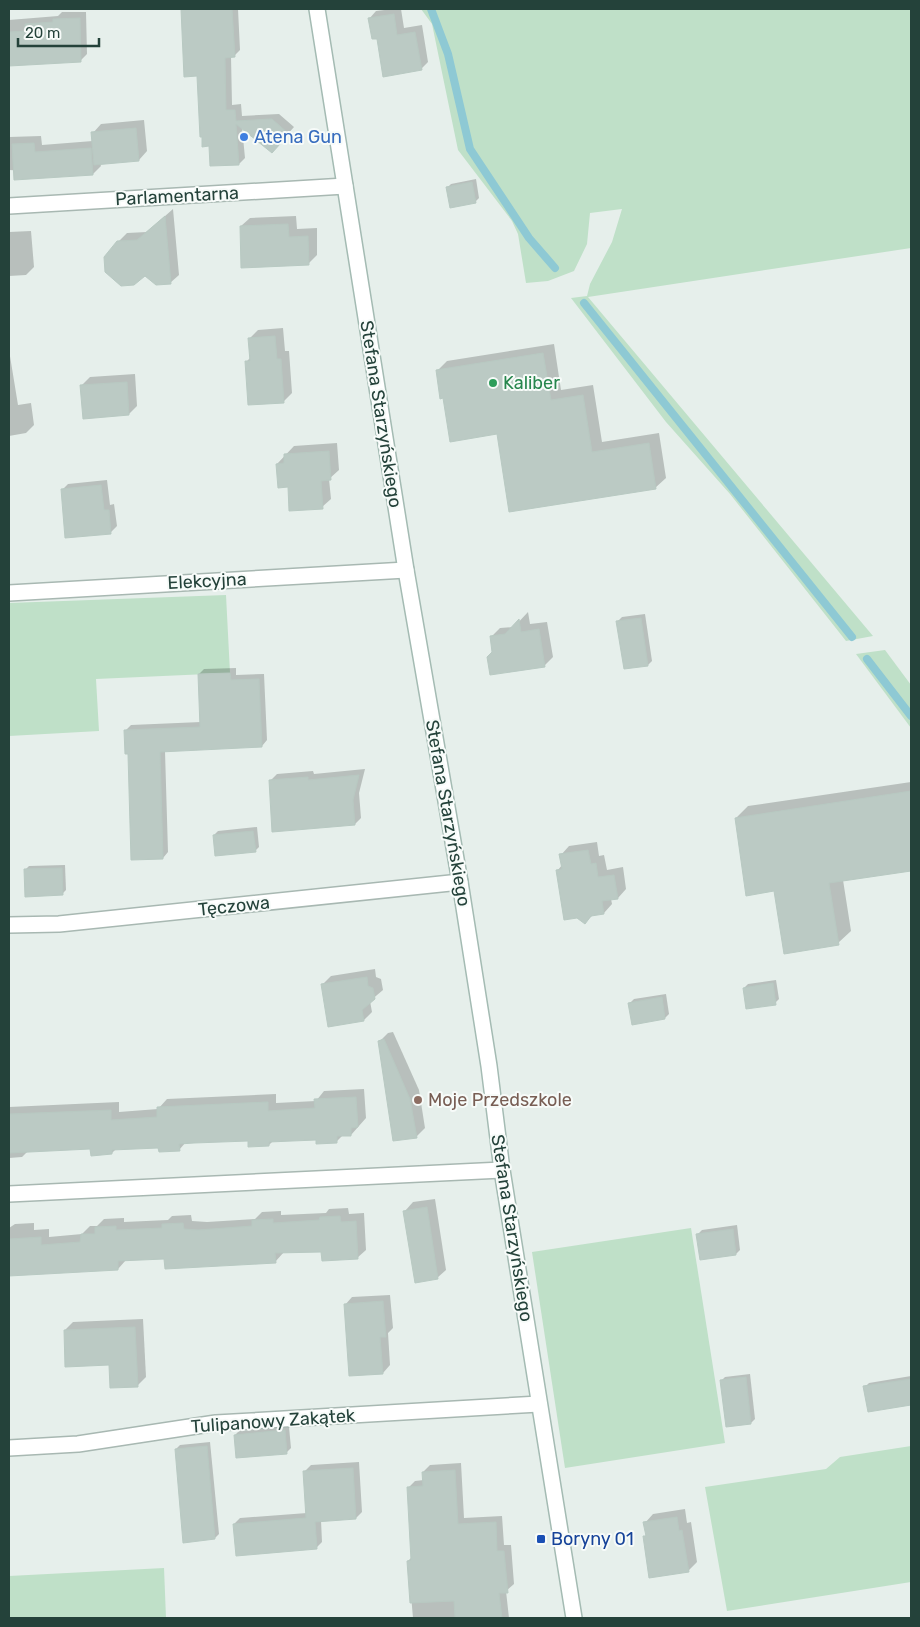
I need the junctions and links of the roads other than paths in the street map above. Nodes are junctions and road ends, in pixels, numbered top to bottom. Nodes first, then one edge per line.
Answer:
1 (317, 9) edge
2 (345, 186) junction
3 (9, 206) edge
4 (406, 570) junction
5 (9, 593) edge
6 (460, 882) junction
7 (9, 925) edge
8 (502, 1170) junction
9 (9, 1194) edge
10 (539, 1404) junction
11 (9, 1448) edge
12 (574, 1618) edge

1 - 2 street, Stefana Starzyńskiego
2 - 3 street, Parlamentarna
2 - 4 street, Stefana Starzyńskiego
4 - 5 street, Elekcyjna
4 - 6 street, Stefana Starzyńskiego
6 - 7 street, Tęczowa
6 - 8 street, Stefana Starzyńskiego
8 - 9 street
8 - 10 street, Stefana Starzyńskiego
10 - 11 street, Tulipanowy Zakątek
10 - 12 street, Stefana Starzyńskiego

